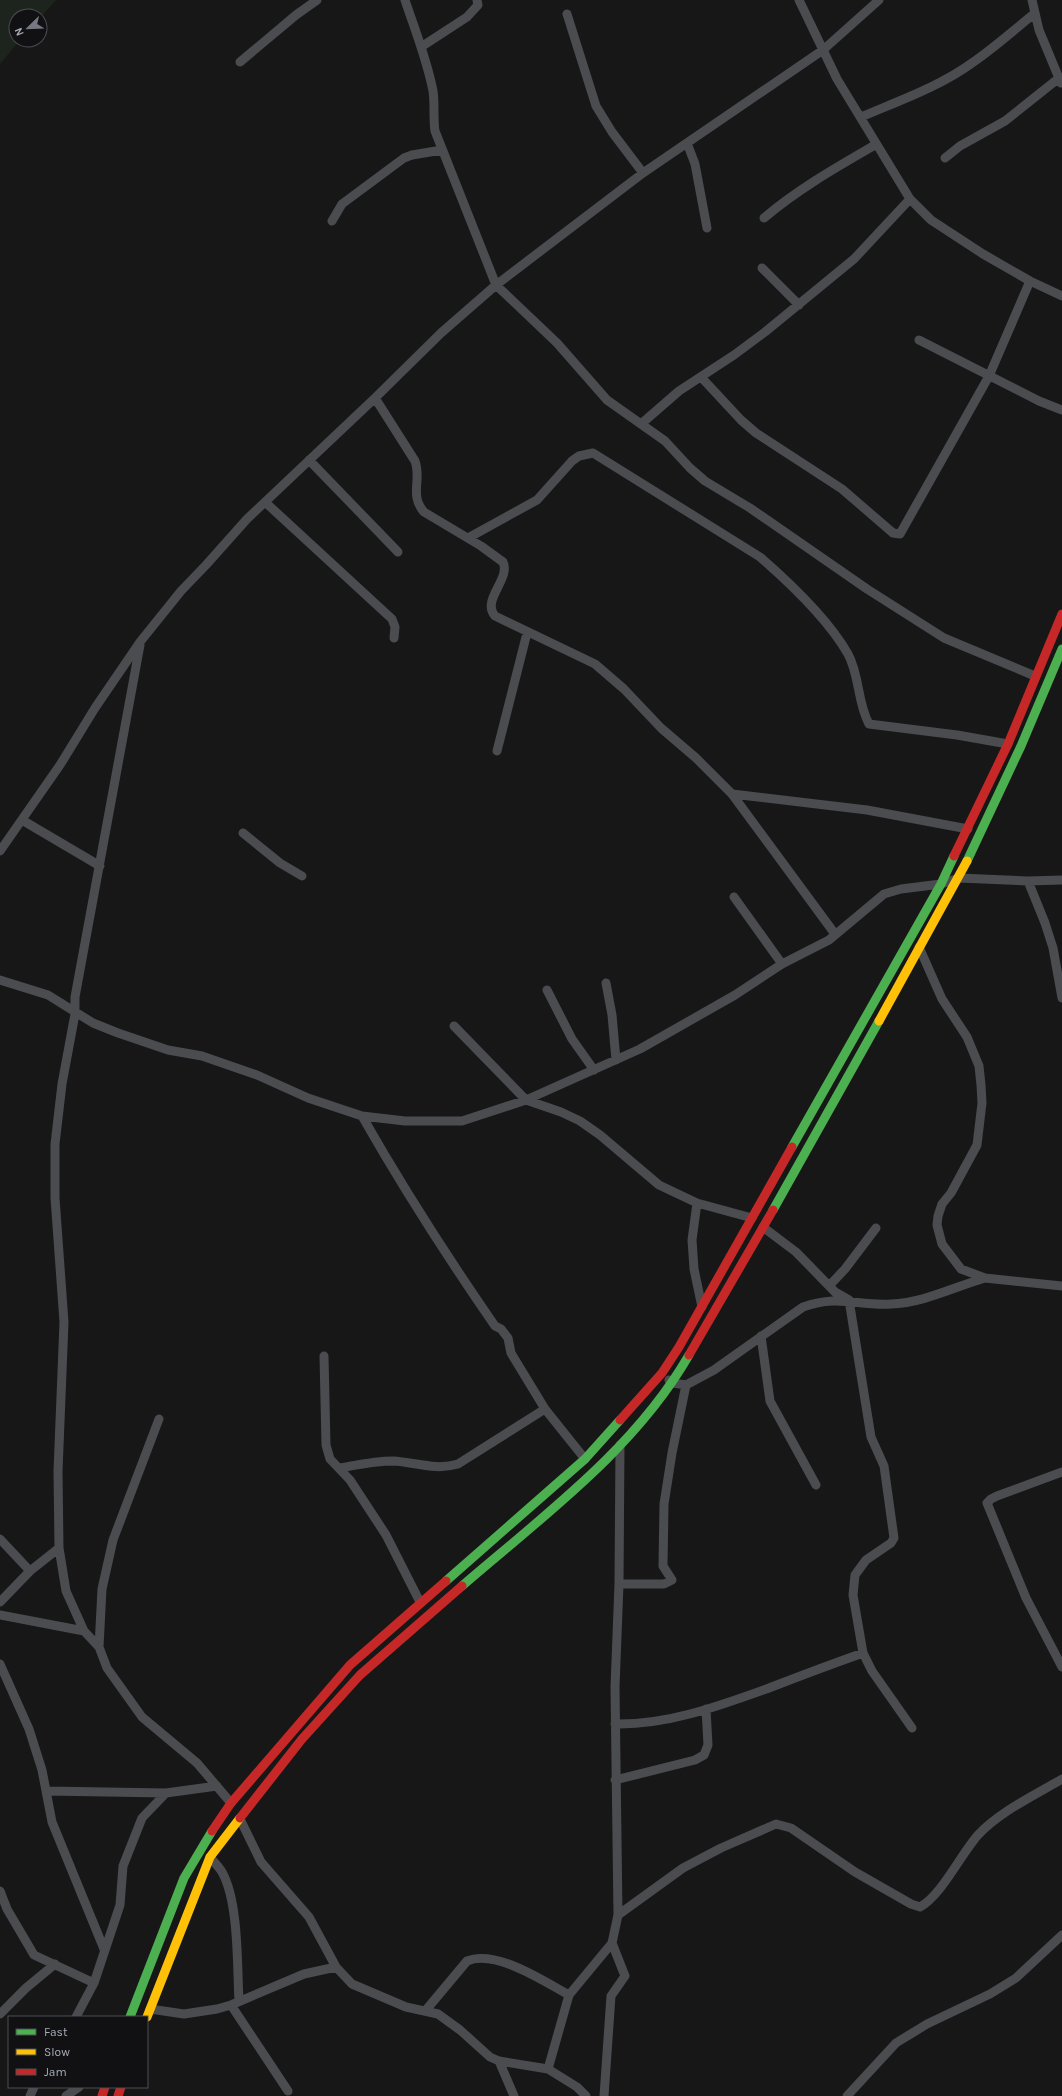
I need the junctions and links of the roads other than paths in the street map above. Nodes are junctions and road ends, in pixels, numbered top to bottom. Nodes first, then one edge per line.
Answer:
1 (317, 0) edge
2 (405, 0) edge
3 (477, 0) edge
4 (799, 0) edge
5 (879, 0) edge
6 (1032, 0) edge
7 (1035, 13) junction
8 (567, 14) dead end
9 (421, 46) junction
10 (823, 50) junction
11 (240, 62) dead end
12 (1061, 81) edge
13 (861, 117) junction
14 (687, 143) junction
15 (875, 145) junction
16 (442, 150) junction
17 (945, 158) dead end
18 (643, 173) junction
19 (910, 199) junction
20 (764, 218) dead end
21 (332, 221) dead end
22 (707, 228) dead end
23 (762, 268) dead end
24 (1030, 281) junction
25 (496, 285) junction
26 (1062, 296) edge
27 (799, 305) junction
28 (919, 340) dead end
29 (989, 376) junction
30 (701, 377) junction
31 (375, 398) junction
32 (1062, 410) edge
33 (641, 424) junction
34 (309, 460) junction
35 (265, 502) junction
36 (468, 538) junction
37 (398, 552) dead end
38 (1062, 614) edge
39 (527, 633) junction
40 (394, 638) dead end
41 (140, 642) junction
42 (1062, 649) edge
43 (1035, 676) junction
44 (1008, 744) junction
45 (497, 751) dead end
46 (732, 794) junction
47 (22, 820) junction
48 (968, 829) junction
49 (243, 833) dead end
50 (0, 851) edge
51 (100, 866) junction
52 (302, 876) dead end
53 (959, 878) junction
54 (1062, 880) edge
55 (1028, 881) junction
56 (941, 884) junction
57 (734, 897) dead end
58 (835, 934) junction
59 (919, 947) junction
60 (782, 964) junction
61 (0, 980) edge
62 (606, 982) dead end
63 (547, 990) dead end
64 (1062, 998) edge
65 (75, 1014) junction
66 (454, 1026) dead end
67 (616, 1060) junction
68 (594, 1070) junction
69 (526, 1100) junction
70 (362, 1116) junction
71 (697, 1202) junction
72 (752, 1218) junction
73 (764, 1227) junction
74 (876, 1228) dead end
75 (985, 1278) junction
76 (829, 1286) junction
77 (1062, 1286) edge
78 (849, 1300) junction
79 (702, 1307) junction
80 (761, 1336) junction
81 (324, 1356) dead end
82 (662, 1373) junction
83 (673, 1382) junction
84 (686, 1385) junction
85 (545, 1408) junction
86 (159, 1419) dead end
87 (620, 1445) junction
88 (586, 1459) junction
89 (340, 1468) junction
90 (1062, 1472) edge
91 (816, 1485) dead end
92 (0, 1539) edge
93 (59, 1548) junction
94 (30, 1571) junction
95 (619, 1584) junction
96 (0, 1602) edge
97 (420, 1602) junction
98 (0, 1615) edge
99 (84, 1631) junction
100 (99, 1647) junction
101 (863, 1653) junction
102 (0, 1664) edge
103 (1062, 1667) edge
104 (706, 1709) junction
105 (615, 1724) junction
106 (912, 1728) dead end
107 (1062, 1779) edge
108 (615, 1780) junction
109 (217, 1786) junction
110 (46, 1791) junction
111 (166, 1793) junction
112 (231, 1803) junction
113 (240, 1819) junction
114 (210, 1857) junction
115 (0, 1891) edge
116 (618, 1915) junction
117 (1062, 1935) edge
118 (612, 1943) junction
119 (104, 1949) junction
120 (55, 1964) junction
121 (336, 1967) junction
122 (94, 1983) junction
123 (569, 1995) junction
124 (239, 2001) junction
125 (231, 2005) junction
126 (426, 2010) junction
127 (148, 2013) edge
128 (0, 2014) edge
129 (77, 2016) edge
130 (130, 2016) edge
131 (500, 2061) junction
132 (548, 2069) junction
133 (78, 2088) edge
134 (288, 2091) dead end
135 (66, 2096) edge
136 (514, 2096) edge
137 (586, 2096) edge
138 (604, 2096) edge
139 (847, 2096) edge

1 - 11 street
2 - 9 street
3 - 9 street
4 - 10 street
5 - 10 street
6 - 7 street
7 - 12 street
7 - 13 street
8 - 18 street
9 - 16 street
10 - 13 street
10 - 14 street
12 - 17 street
13 - 15 street
14 - 18 street
14 - 22 street
15 - 19 street
15 - 20 street
16 - 21 street
16 - 25 street
18 - 25 street
19 - 24 street
19 - 27 street
23 - 27 street
24 - 26 street
24 - 29 street
25 - 31 street
25 - 33 street
27 - 30 street
28 - 29 street
29 - 30 street
29 - 32 street
30 - 33 street
31 - 34 street
31 - 36 street
33 - 43 street
34 - 35 street
34 - 37 street
35 - 40 street
35 - 41 street
36 - 39 street
36 - 44 street
38 - 43 street
39 - 45 street
39 - 46 street
41 - 47 street
41 - 51 street
42 - 53 street
43 - 44 street
44 - 48 street
46 - 48 street
46 - 58 street
47 - 50 street
47 - 51 street
48 - 56 street
49 - 52 street
51 - 65 street
53 - 55 street
53 - 56 street
53 - 59 street
54 - 55 street
55 - 64 street
56 - 58 street
56 - 72 street
57 - 60 street
58 - 60 street
59 - 73 street
59 - 75 street
60 - 67 street
61 - 65 street
62 - 67 street
63 - 68 street
65 - 70 street
65 - 93 street
66 - 69 street
67 - 68 street
68 - 69 street
69 - 70 street
69 - 71 street
70 - 85 street
71 - 72 street
71 - 79 street
72 - 79 street
73 - 76 street
73 - 83 street
74 - 76 street
75 - 77 street
75 - 78 street
76 - 78 street
78 - 80 street
78 - 101 street
79 - 82 street
80 - 84 street
80 - 91 street
81 - 89 street
82 - 83 street
82 - 88 street
83 - 84 street
83 - 87 street
84 - 95 street
85 - 88 street
85 - 89 street
86 - 100 street
87 - 95 street
87 - 113 street
88 - 97 street
89 - 97 street
90 - 103 street
92 - 94 street
93 - 94 street
93 - 99 street
94 - 96 street
95 - 105 street
97 - 112 street
98 - 99 street
99 - 100 street
100 - 109 street
101 - 104 street
101 - 106 street
102 - 110 street
104 - 105 street
104 - 108 street
105 - 108 street
107 - 116 street
108 - 116 street
109 - 111 street
109 - 112 street
110 - 111 street
110 - 119 street
111 - 119 street
112 - 130 street
113 - 114 street
113 - 121 street
114 - 124 street
114 - 127 street
115 - 120 street
116 - 118 street
117 - 139 street
118 - 123 street
118 - 138 street
119 - 122 street
120 - 122 street
120 - 128 street
121 - 124 street
121 - 126 street
122 - 129 street
123 - 126 street
123 - 132 street
124 - 125 street
125 - 127 street
125 - 134 street
126 - 131 street
131 - 132 street
131 - 136 street
132 - 137 street
133 - 135 street

